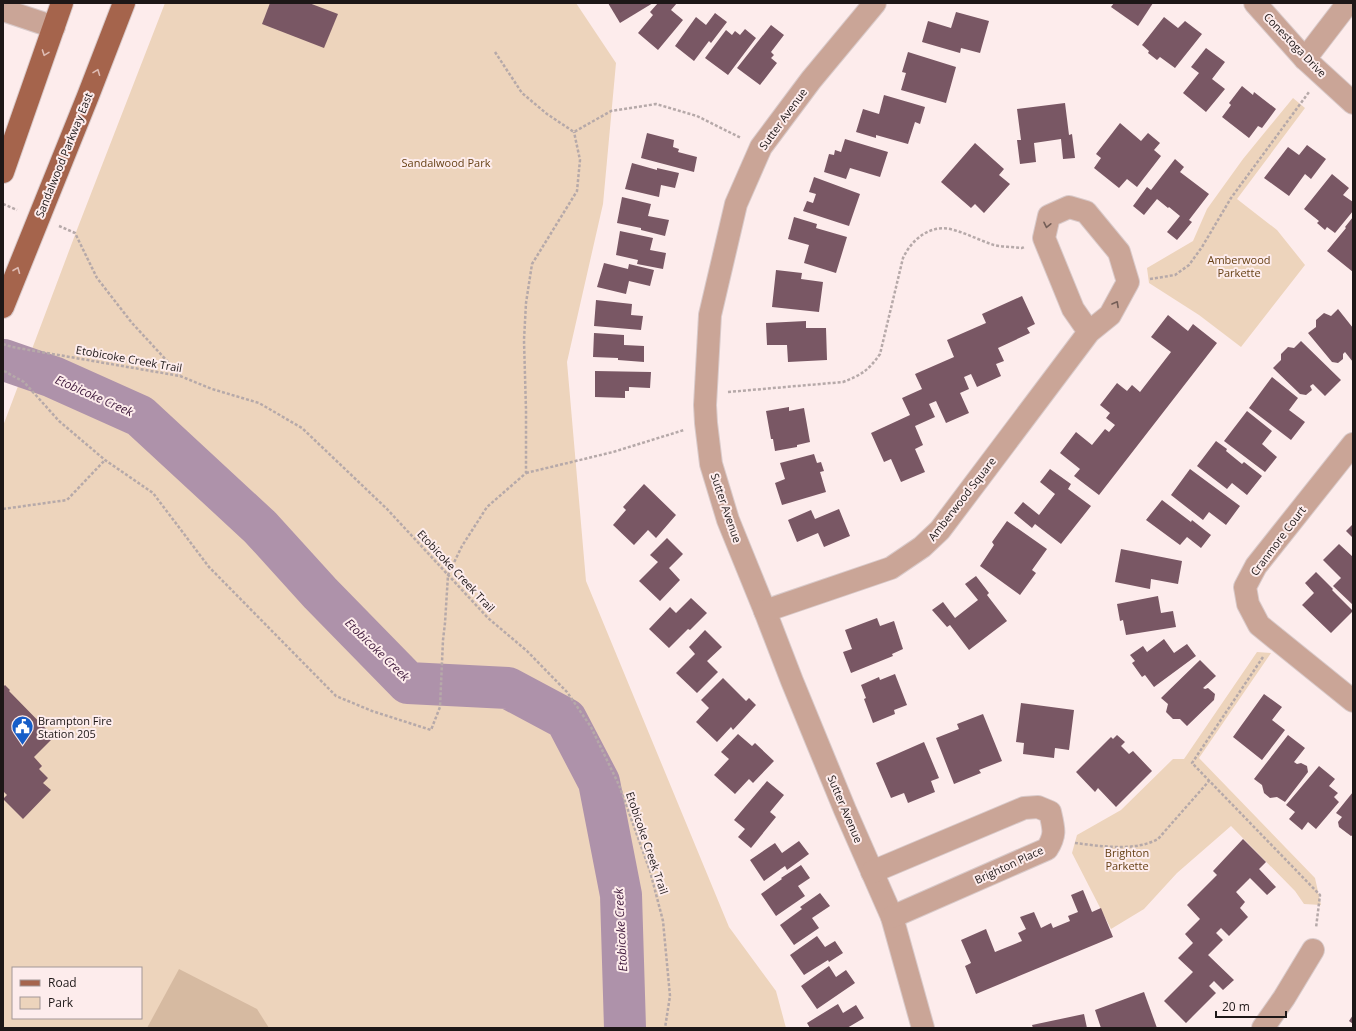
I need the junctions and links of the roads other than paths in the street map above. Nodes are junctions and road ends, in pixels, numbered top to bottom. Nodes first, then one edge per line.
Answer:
1 (62, 3) edge
2 (124, 3) edge
3 (874, 3) edge
4 (1255, 3) edge
5 (1348, 3) edge
6 (3, 10) edge
7 (54, 27) junction
8 (1305, 59) junction
9 (1353, 103) edge
10 (3, 172) edge
11 (3, 306) edge
12 (1088, 332) junction
13 (1353, 444) edge
14 (765, 611) junction
15 (1353, 701) edge
16 (872, 872) junction
17 (892, 918) junction
18 (1313, 950) road end
19 (923, 1028) edge
20 (1263, 1028) edge

1 - 7 main road
11 -> 2 main road, Sandalwood Parkway East
3 - 14 street, Sutter Avenue
4 - 8 street, Conestoga Drive
5 - 8 street
6 - 7 street
7 -> 10 main road
8 - 9 street, Conestoga Drive
12 -> 12 street, Amberwood Square
12 - 14 street, Amberwood Square
13 - 15 street, Cranmore Court
14 - 16 street, Sutter Avenue
16 - 17 street, Sutter Avenue
16 - 17 street, Brighton Place
17 - 19 street, Sutter Avenue
18 - 20 street

